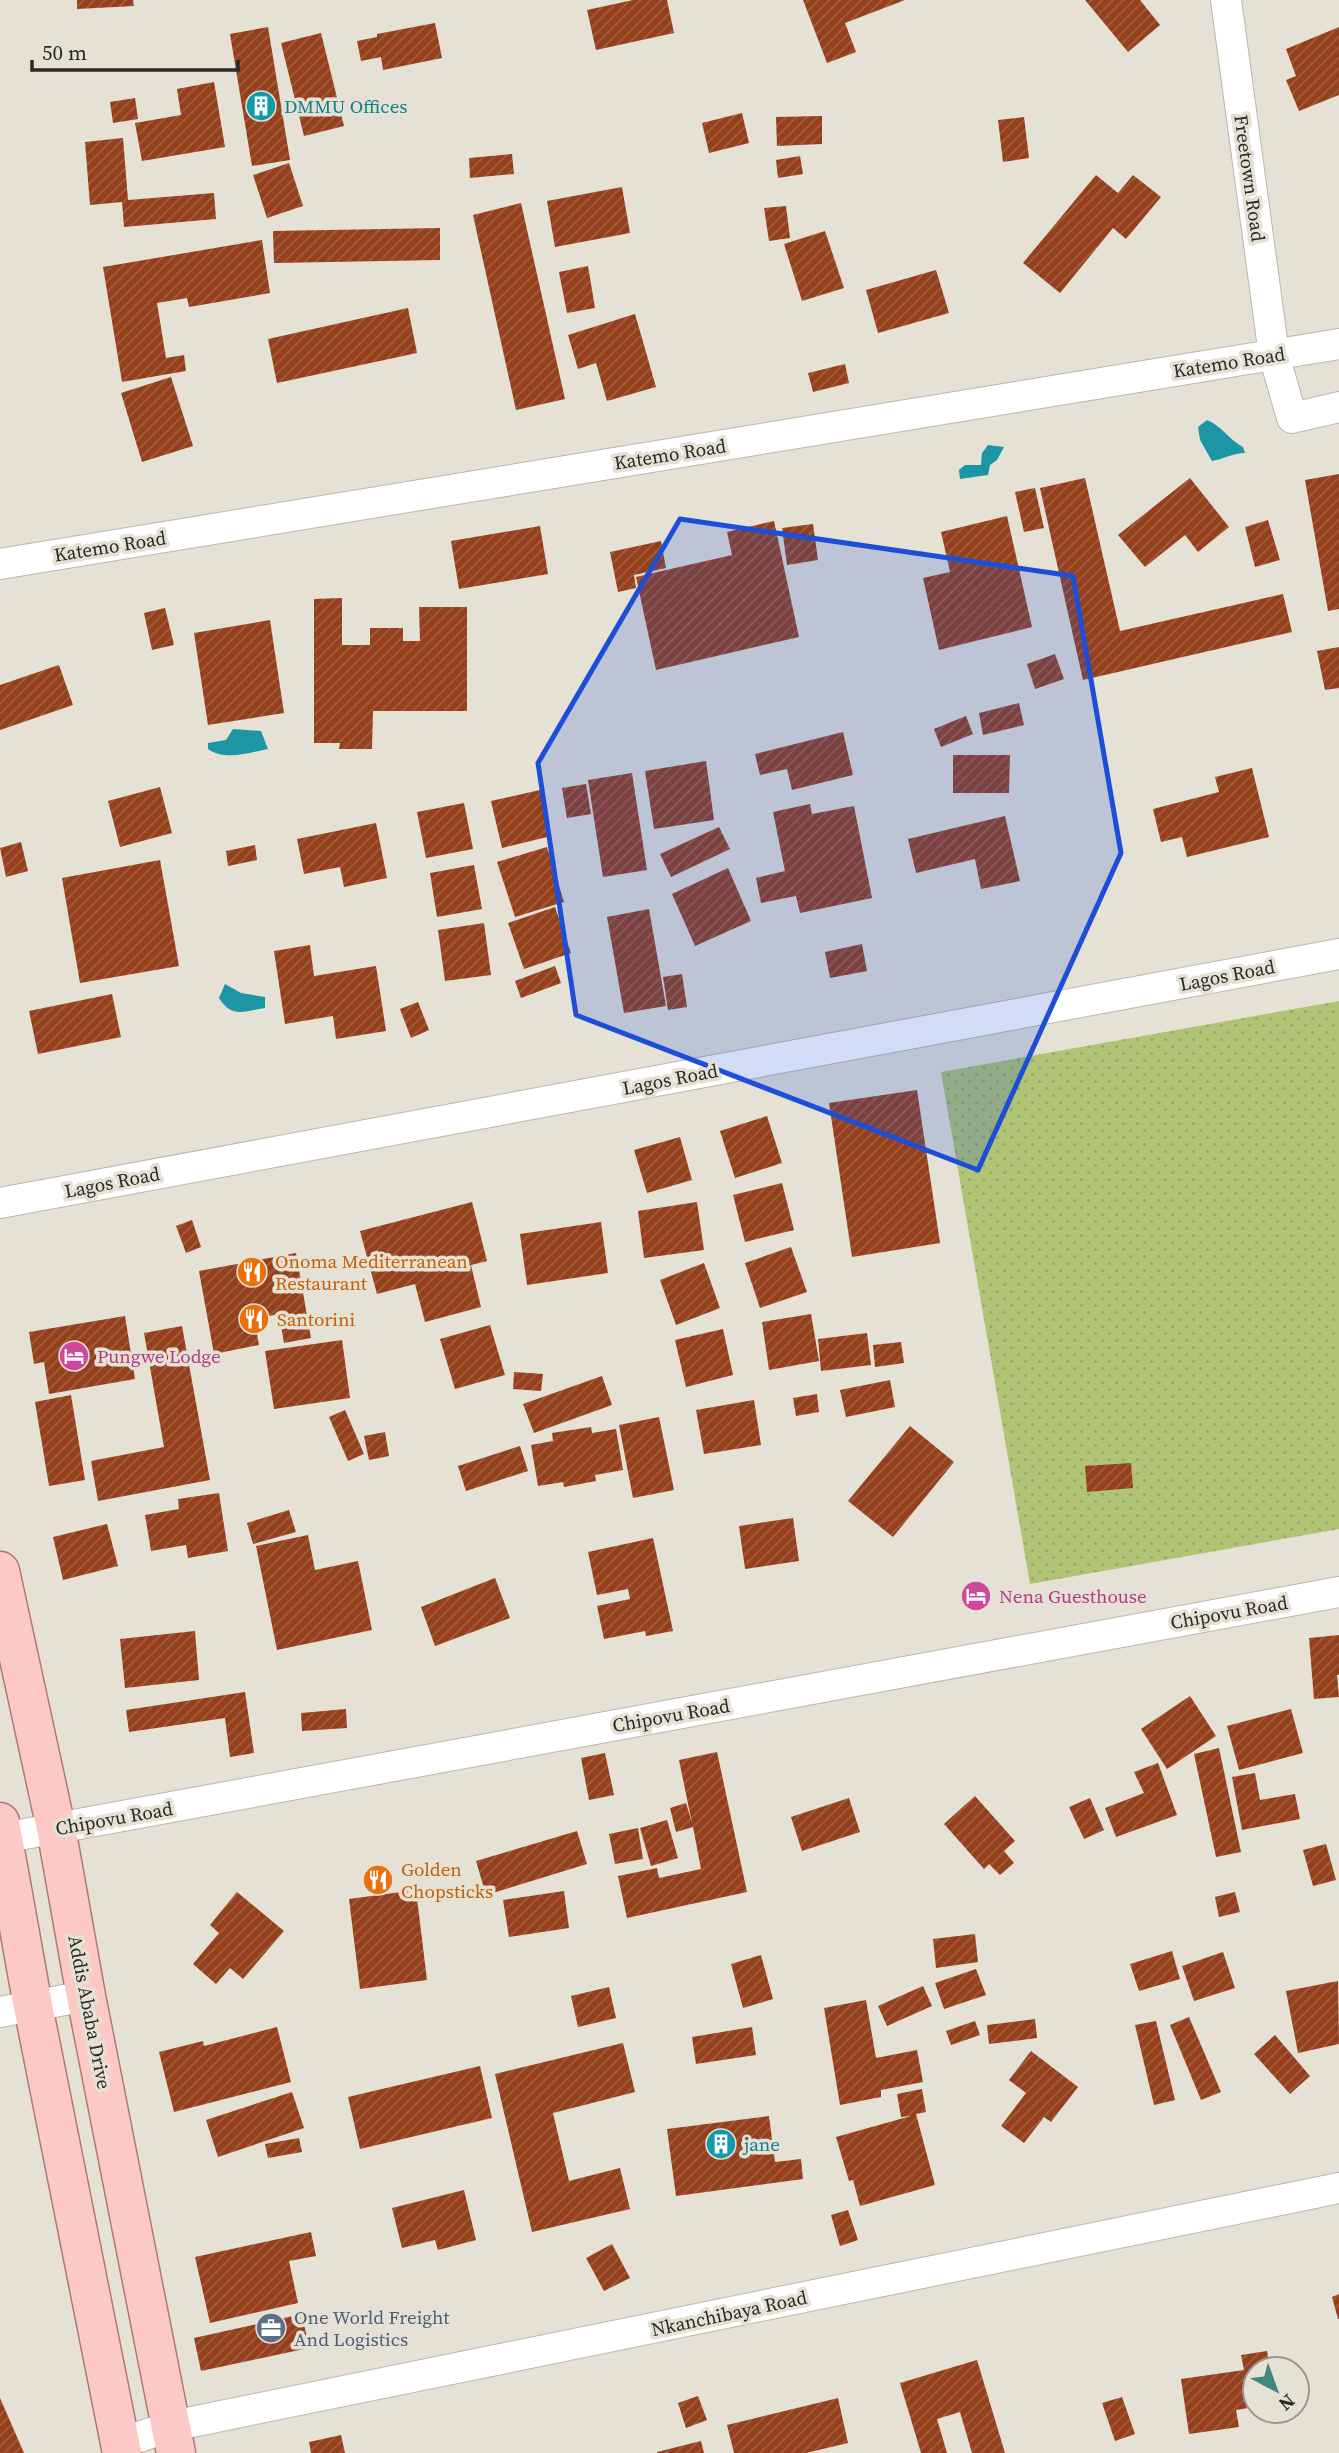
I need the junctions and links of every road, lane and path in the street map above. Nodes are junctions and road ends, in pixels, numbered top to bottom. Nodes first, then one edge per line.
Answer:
1 (1226, 0) edge
2 (1339, 344) edge
3 (1274, 355) junction
4 (1339, 407) edge
5 (0, 564) edge
6 (1339, 954) edge
7 (0, 1203) edge
8 (0, 1571) edge
9 (1339, 1591) edge
10 (56, 1828) junction
11 (2, 1830) edge
12 (86, 1996) junction
13 (16, 2008) edge
14 (1339, 2188) edge
15 (174, 2440) edge
16 (121, 2448) edge

1 - 3 street, Freetown Road
2 - 3 street, Katemo Road
3 - 4 street, Freetown Road
3 - 5 street, Katemo Road
6 - 7 street, Lagos Road
8 - 10 main road, Addis Ababa Drive
9 - 10 street, Chipovu Road
10 - 11 street, Chipovu Road
10 - 12 main road, Addis Ababa Drive
11 - 13 main road
12 - 13 street
12 - 15 main road, Addis Ababa Drive
13 - 16 main road
14 - 15 street, Nkanchibaya Road
15 - 16 street, Nkanchibaya Road

